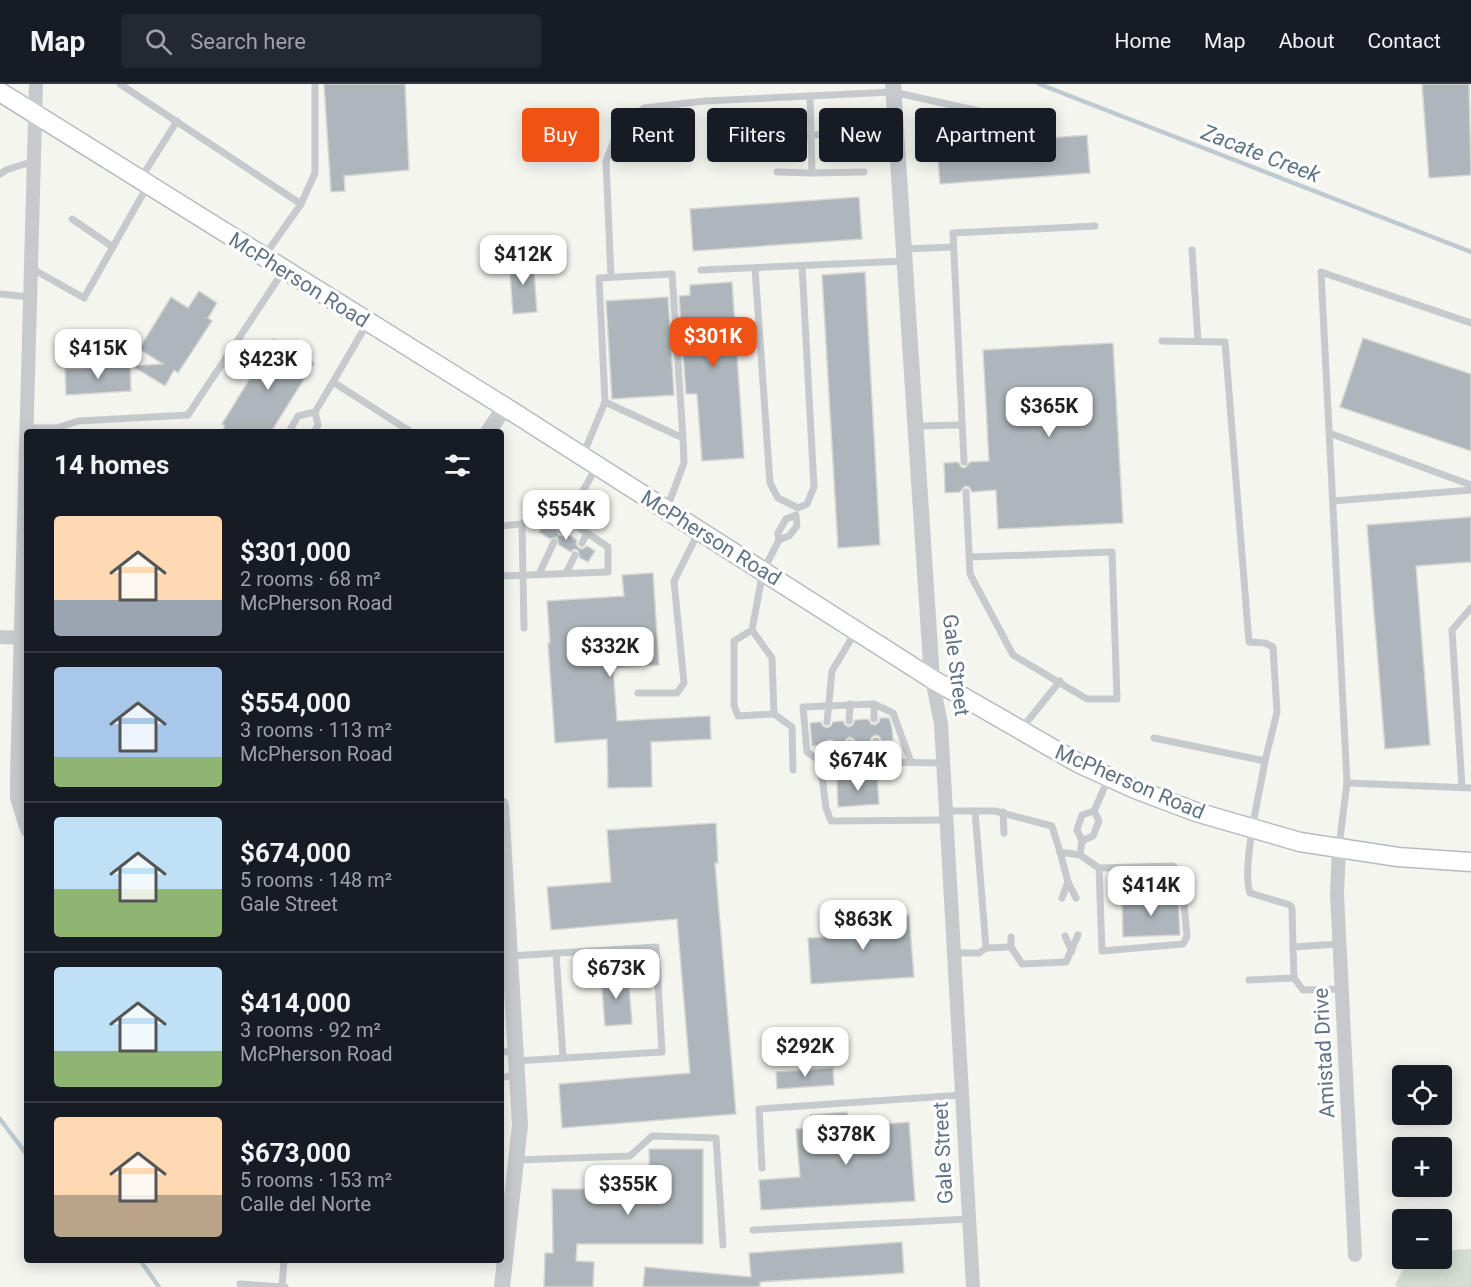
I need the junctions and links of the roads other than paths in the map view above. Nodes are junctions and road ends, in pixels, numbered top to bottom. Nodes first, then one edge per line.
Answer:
1 (36, 84) edge
2 (120, 84) edge
3 (315, 84) edge
4 (893, 88) edge
5 (0, 92) edge
6 (810, 96) junction
7 (972, 108) edge
8 (35, 114) junction
9 (177, 121) junction
10 (807, 134) edge
11 (811, 134) junction
12 (819, 134) edge
13 (34, 161) junction
14 (777, 172) dead end
15 (864, 172) dead end
16 (812, 173) junction
17 (0, 174) edge
18 (144, 183) junction
19 (301, 204) junction
20 (72, 219) dead end
21 (1095, 226) dead end
22 (113, 247) junction
23 (953, 247) junction
24 (1192, 250) dead end
25 (904, 255) junction
26 (263, 257) junction
27 (801, 266) junction
28 (31, 268) junction
29 (755, 268) junction
30 (284, 270) junction
31 (700, 270) dead end
32 (611, 277) junction
33 (0, 294) edge
34 (30, 297) junction
35 (368, 322) junction
36 (1471, 323) edge
37 (1162, 341) dead end
38 (1198, 341) junction
39 (333, 382) junction
40 (605, 402) junction
41 (505, 407) junction
42 (315, 412) junction
43 (962, 425) junction
44 (915, 426) junction
45 (27, 428) joint
46 (42, 429) edge
47 (59, 429) edge
48 (291, 429) edge
49 (316, 429) edge
50 (406, 429) edge
51 (490, 429) edge
52 (1329, 433) junction
53 (683, 438) junction
54 (590, 462) junction
55 (964, 462) dead end
56 (1471, 485) edge
57 (1471, 490) edge
58 (966, 492) dead end
59 (1333, 501) junction
60 (666, 510) junction
61 (797, 511) junction
62 (566, 520) junction
63 (522, 524) junction
64 (504, 526) edge
65 (561, 530) dead end
66 (699, 531) junction
67 (587, 533) junction
68 (779, 540) junction
69 (554, 542) dead end
70 (582, 543) dead end
71 (575, 555) dead end
72 (970, 557) junction
73 (763, 571) junction
74 (566, 573) junction
75 (524, 574) junction
76 (539, 574) junction
77 (504, 576) edge
78 (1471, 608) edge
79 (524, 628) dead end
80 (752, 630) junction
81 (856, 631) junction
82 (0, 638) edge
83 (24, 638) edge
84 (932, 680) junction
85 (1060, 681) junction
86 (638, 693) dead end
87 (850, 704) junction
88 (874, 704) junction
89 (828, 705) junction
90 (774, 714) junction
91 (874, 719) dead end
92 (849, 721) dead end
93 (828, 722) dead end
94 (1020, 731) junction
95 (1154, 738) dead end
96 (876, 741) dead end
97 (850, 743) dead end
98 (829, 745) dead end
99 (820, 761) junction
100 (831, 761) junction
101 (1265, 761) junction
102 (852, 762) junction
103 (876, 762) junction
104 (911, 762) junction
105 (943, 763) junction
106 (793, 770) dead end
107 (1109, 777) junction
108 (1347, 783) junction
109 (1462, 787) junction
110 (1471, 788) edge
111 (975, 811) junction
112 (1094, 811) junction
113 (1003, 812) junction
114 (946, 816) junction
115 (24, 823) edge
116 (1253, 830) junction
117 (1004, 833) dead end
118 (1082, 841) junction
119 (1339, 848) junction
120 (1060, 852) junction
121 (1080, 855) junction
122 (1471, 862) edge
123 (1099, 868) junction
124 (1068, 882) junction
125 (1062, 898) dead end
126 (1076, 898) dead end
127 (504, 910) edge
128 (1078, 935) dead end
129 (1065, 936) dead end
130 (1011, 937) dead end
131 (1339, 944) junction
132 (1011, 947) junction
133 (1293, 947) junction
134 (987, 948) junction
135 (1072, 951) junction
136 (556, 953) junction
137 (954, 953) junction
138 (510, 956) junction
139 (1294, 978) junction
140 (1249, 980) dead end
141 (1342, 989) junction
142 (563, 1058) junction
143 (510, 1064) edge
144 (962, 1095) junction
145 (517, 1160) junction
146 (762, 1168) dead end
147 (969, 1219) junction
148 (753, 1230) dead end
149 (505, 1241) edge
150 (723, 1245) dead end
151 (1355, 1255) dead end
152 (504, 1256) edge
153 (284, 1263) edge
154 (504, 1263) edge
155 (240, 1284) dead end
156 (284, 1287) edge
157 (502, 1287) edge
158 (973, 1287) edge

1 - 8 street
2 - 9 lane
3 - 19 lane
4 - 6 lane
4 - 7 lane
4 - 25 street, Gale Street
5 - 8 main road, McPherson Road
6 - 11 lane
6 - 32 lane
8 - 13 street
8 - 18 main road, McPherson Road
9 - 18 lane
9 - 19 lane
10 - 11 lane
11 - 12 lane
11 - 16 lane
13 - 17 lane
13 - 28 street
14 - 16 lane
15 - 16 lane
18 - 22 lane
18 - 26 main road, McPherson Road
19 - 26 lane
20 - 22 lane
21 - 23 lane
22 - 28 lane
23 - 25 lane
23 - 43 lane
24 - 38 lane
25 - 27 lane
25 - 44 street, Gale Street
26 - 30 main road, McPherson Road
27 - 29 lane
27 - 61 lane
28 - 34 street
29 - 31 lane
29 - 61 lane
30 - 35 main road, McPherson Road
30 - 47 lane
32 - 40 lane
32 - 53 lane
33 - 34 lane
34 - 45 street
35 - 39 lane
35 - 41 main road, McPherson Road
36 - 52 lane
37 - 38 lane
38 - 101 lane
39 - 42 lane
39 - 50 lane
40 - 53 lane
40 - 54 lane
41 - 51 street
41 - 54 main road, McPherson Road
42 - 48 lane
42 - 49 lane
43 - 44 lane
43 - 55 lane
44 - 84 street, Gale Street
45 - 46 lane
52 - 56 lane
52 - 59 lane
53 - 60 lane
54 - 60 main road, McPherson Road
54 - 62 lane
57 - 59 lane
58 - 72 lane
59 - 108 lane
60 - 66 main road, McPherson Road
61 - 68 lane
61 - 68 lane
62 - 63 lane
62 - 65 lane
62 - 67 lane
63 - 64 lane
63 - 75 lane
66 - 73 main road, McPherson Road
66 - 86 lane
67 - 70 lane
67 - 74 lane
68 - 73 lane
69 - 76 lane
71 - 74 lane
72 - 85 lane
72 - 85 lane
73 - 80 lane
73 - 81 main road, McPherson Road
74 - 76 lane
75 - 76 lane
75 - 77 lane
75 - 79 lane
78 - 109 lane
80 - 90 lane
80 - 90 lane
81 - 84 main road, McPherson Road
81 - 89 lane
82 - 83 street
83 - 115 street
84 - 94 main road, McPherson Road
84 - 105 street, Gale Street
85 - 94 lane
87 - 88 lane
87 - 89 lane
87 - 92 lane
88 - 91 lane
88 - 104 lane
89 - 93 lane
89 - 99 lane
90 - 106 lane
94 - 107 main road, McPherson Road
95 - 101 lane
96 - 103 lane
97 - 102 lane
98 - 100 lane
99 - 100 lane
99 - 114 lane
100 - 102 lane
101 - 116 lane
102 - 103 lane
103 - 104 lane
104 - 105 lane
105 - 114 street, Gale Street
107 - 112 lane
107 - 116 main road, McPherson Road
108 - 109 lane
108 - 119 lane
109 - 110 lane
111 - 113 lane
111 - 114 lane
111 - 134 lane
112 - 118 lane
112 - 118 lane
113 - 117 lane
113 - 120 lane
114 - 137 street, Gale Street
116 - 119 main road, McPherson Road
116 - 133 lane
118 - 121 lane
119 - 122 main road, McPherson Road
119 - 131 street, Amistad Drive
120 - 121 lane
120 - 124 lane
121 - 123 lane
123 - 123 lane
124 - 125 lane
124 - 126 lane
127 - 138 street
128 - 135 lane
129 - 135 lane
130 - 132 lane
131 - 133 lane
131 - 141 street, Amistad Drive
132 - 134 lane
132 - 135 lane
133 - 139 lane
134 - 137 lane
136 - 138 lane
136 - 142 lane
136 - 142 lane
137 - 144 street, Gale Street
138 - 143 street
139 - 140 lane
139 - 141 lane
141 - 151 street, Amistad Drive
142 - 143 lane
143 - 145 street
144 - 146 lane
144 - 147 street, Gale Street
145 - 149 street
145 - 150 lane
147 - 148 lane
147 - 158 street, Gale Street
149 - 152 street
153 - 156 lane
154 - 157 street
155 - 156 lane

